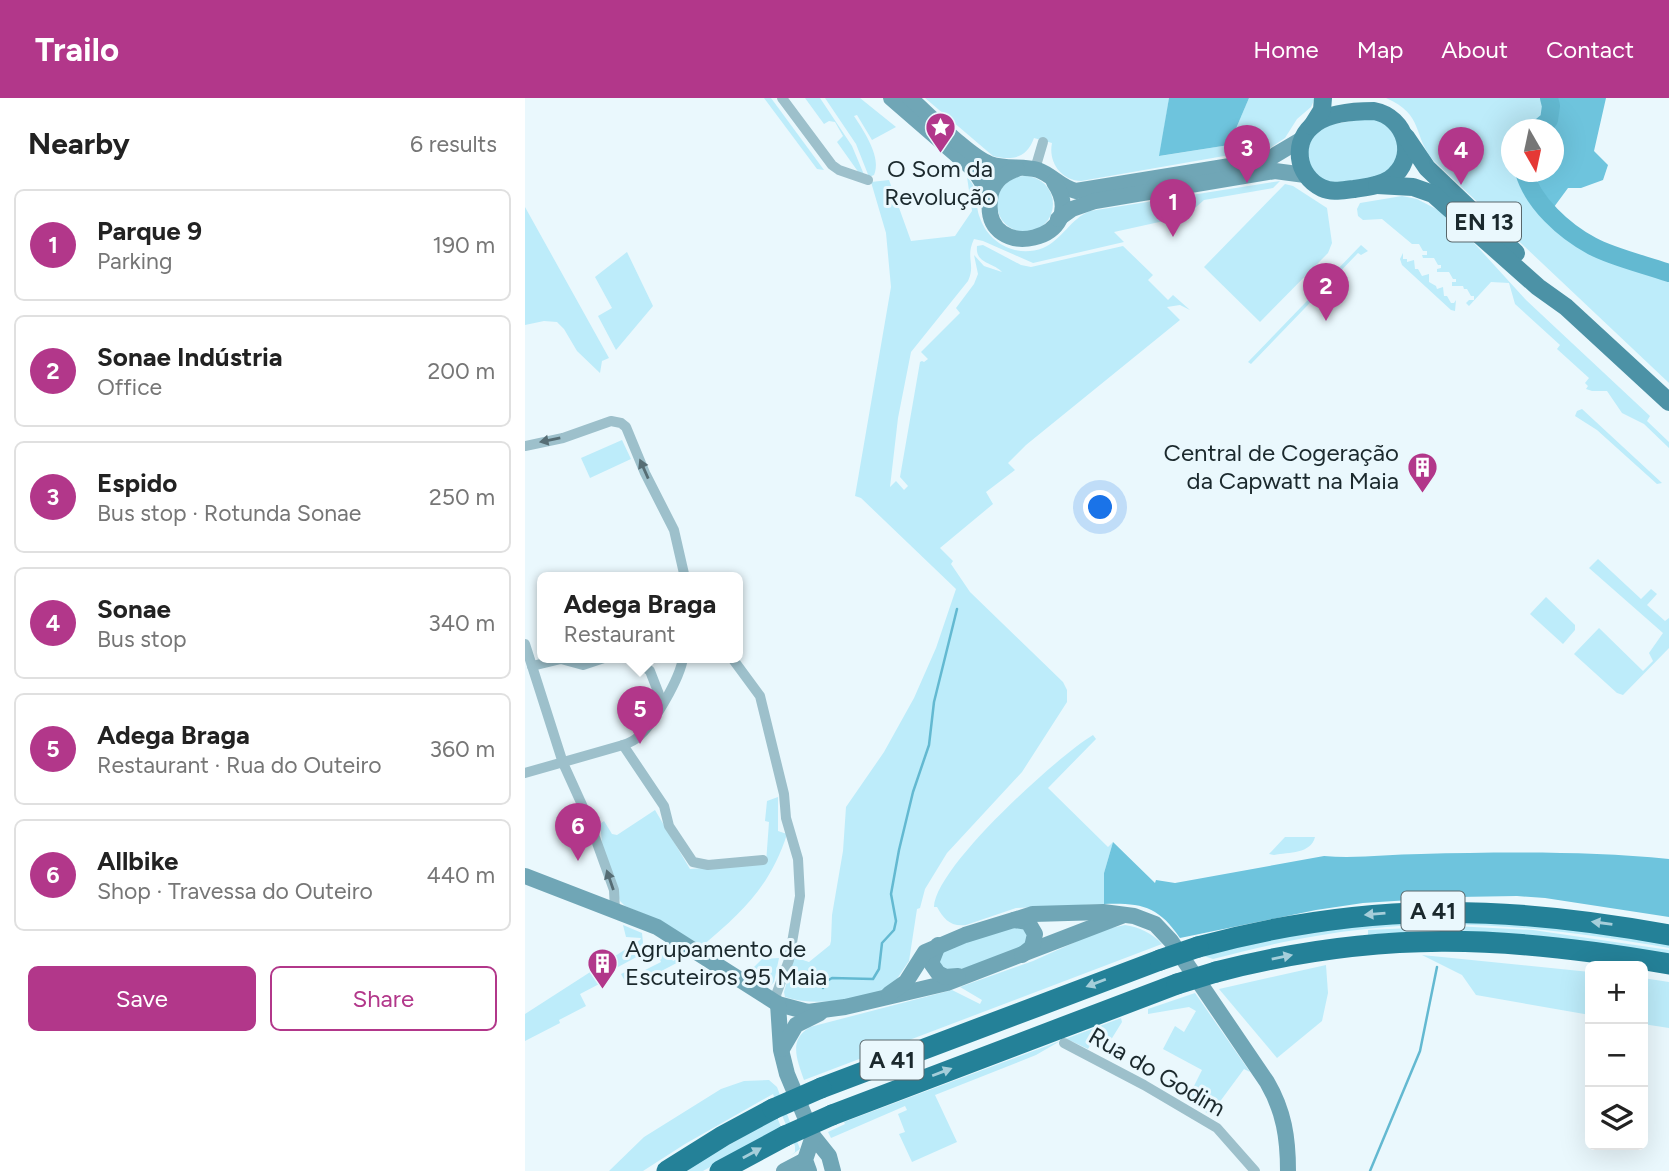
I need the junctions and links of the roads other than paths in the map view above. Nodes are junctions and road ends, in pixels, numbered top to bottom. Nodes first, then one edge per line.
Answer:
1 (782, 98) edge
2 (891, 98) edge
3 (911, 98) edge
4 (1323, 98) edge
5 (1354, 98) edge
6 (1374, 111) junction
7 (1307, 133) junction
8 (1405, 135) junction
9 (1043, 142) dead end
10 (1017, 169) junction
11 (1035, 169) junction
12 (1305, 175) junction
13 (868, 180) dead end
14 (1054, 181) junction
15 (1377, 185) junction
16 (990, 195) junction
17 (1058, 219) junction
18 (1566, 307) junction
19 (1669, 402) edge
20 (525, 446) edge
21 (684, 572) edge
22 (525, 644) edge
23 (544, 663) edge
24 (640, 663) edge
25 (682, 663) edge
26 (736, 663) edge
27 (532, 666) junction
28 (663, 702) junction
29 (623, 745) junction
30 (563, 763) junction
31 (525, 773) edge
32 (764, 860) dead end
33 (525, 876) edge
34 (615, 910) junction
35 (1124, 915) junction
36 (1008, 920) junction
37 (1669, 935) edge
38 (937, 945) junction
39 (1020, 956) junction
40 (1669, 964) edge
41 (964, 975) junction
42 (759, 992) junction
43 (877, 999) junction
44 (778, 1004) junction
45 (832, 1009) junction
46 (1064, 1043) dead end
47 (782, 1050) junction
48 (820, 1163) edge
49 (667, 1171) edge
50 (720, 1171) edge
51 (784, 1171) edge
52 (1255, 1171) edge
53 (1288, 1171) edge

1 - 13 street
2 - 16 main road
3 - 10 main road
4 - 7 main road
5 - 6 main road, EN 13
6 - 7 main road
6 - 8 main road, EN 13
7 - 12 main road
7 - 14 main road
8 - 15 main road
8 - 18 main road, EN 13
9 - 11 street
10 - 11 main road
10 - 16 main road
11 - 14 main road
12 - 15 main road, EN 13
12 - 17 main road
14 - 17 main road
15 - 18 main road, EN 13
16 - 17 main road
18 - 19 main road, EN 13
21 -> 20 street
22 - 27 street
23 - 27 street
24 - 28 street
25 - 28 street
26 - 44 street
27 - 30 street
28 - 29 street
29 - 30 street
29 - 32 street
30 - 31 street
34 -> 30 street
33 - 34 main road
34 - 42 main road
35 - 36 main road
35 - 39 main road
35 - 53 main road
36 - 38 main road
36 - 39 main road
37 -> 49 highway, A 41, bridge
38 - 41 main road
38 - 43 main road
39 - 41 main road
50 -> 40 highway, A 41, bridge
41 - 43 main road
42 - 44 main road
42 - 47 main road
43 - 45 main road
44 - 45 main road
44 - 47 main road
45 - 47 main road
46 - 52 street, Rua do Godim
47 - 48 main road
48 - 51 main road

